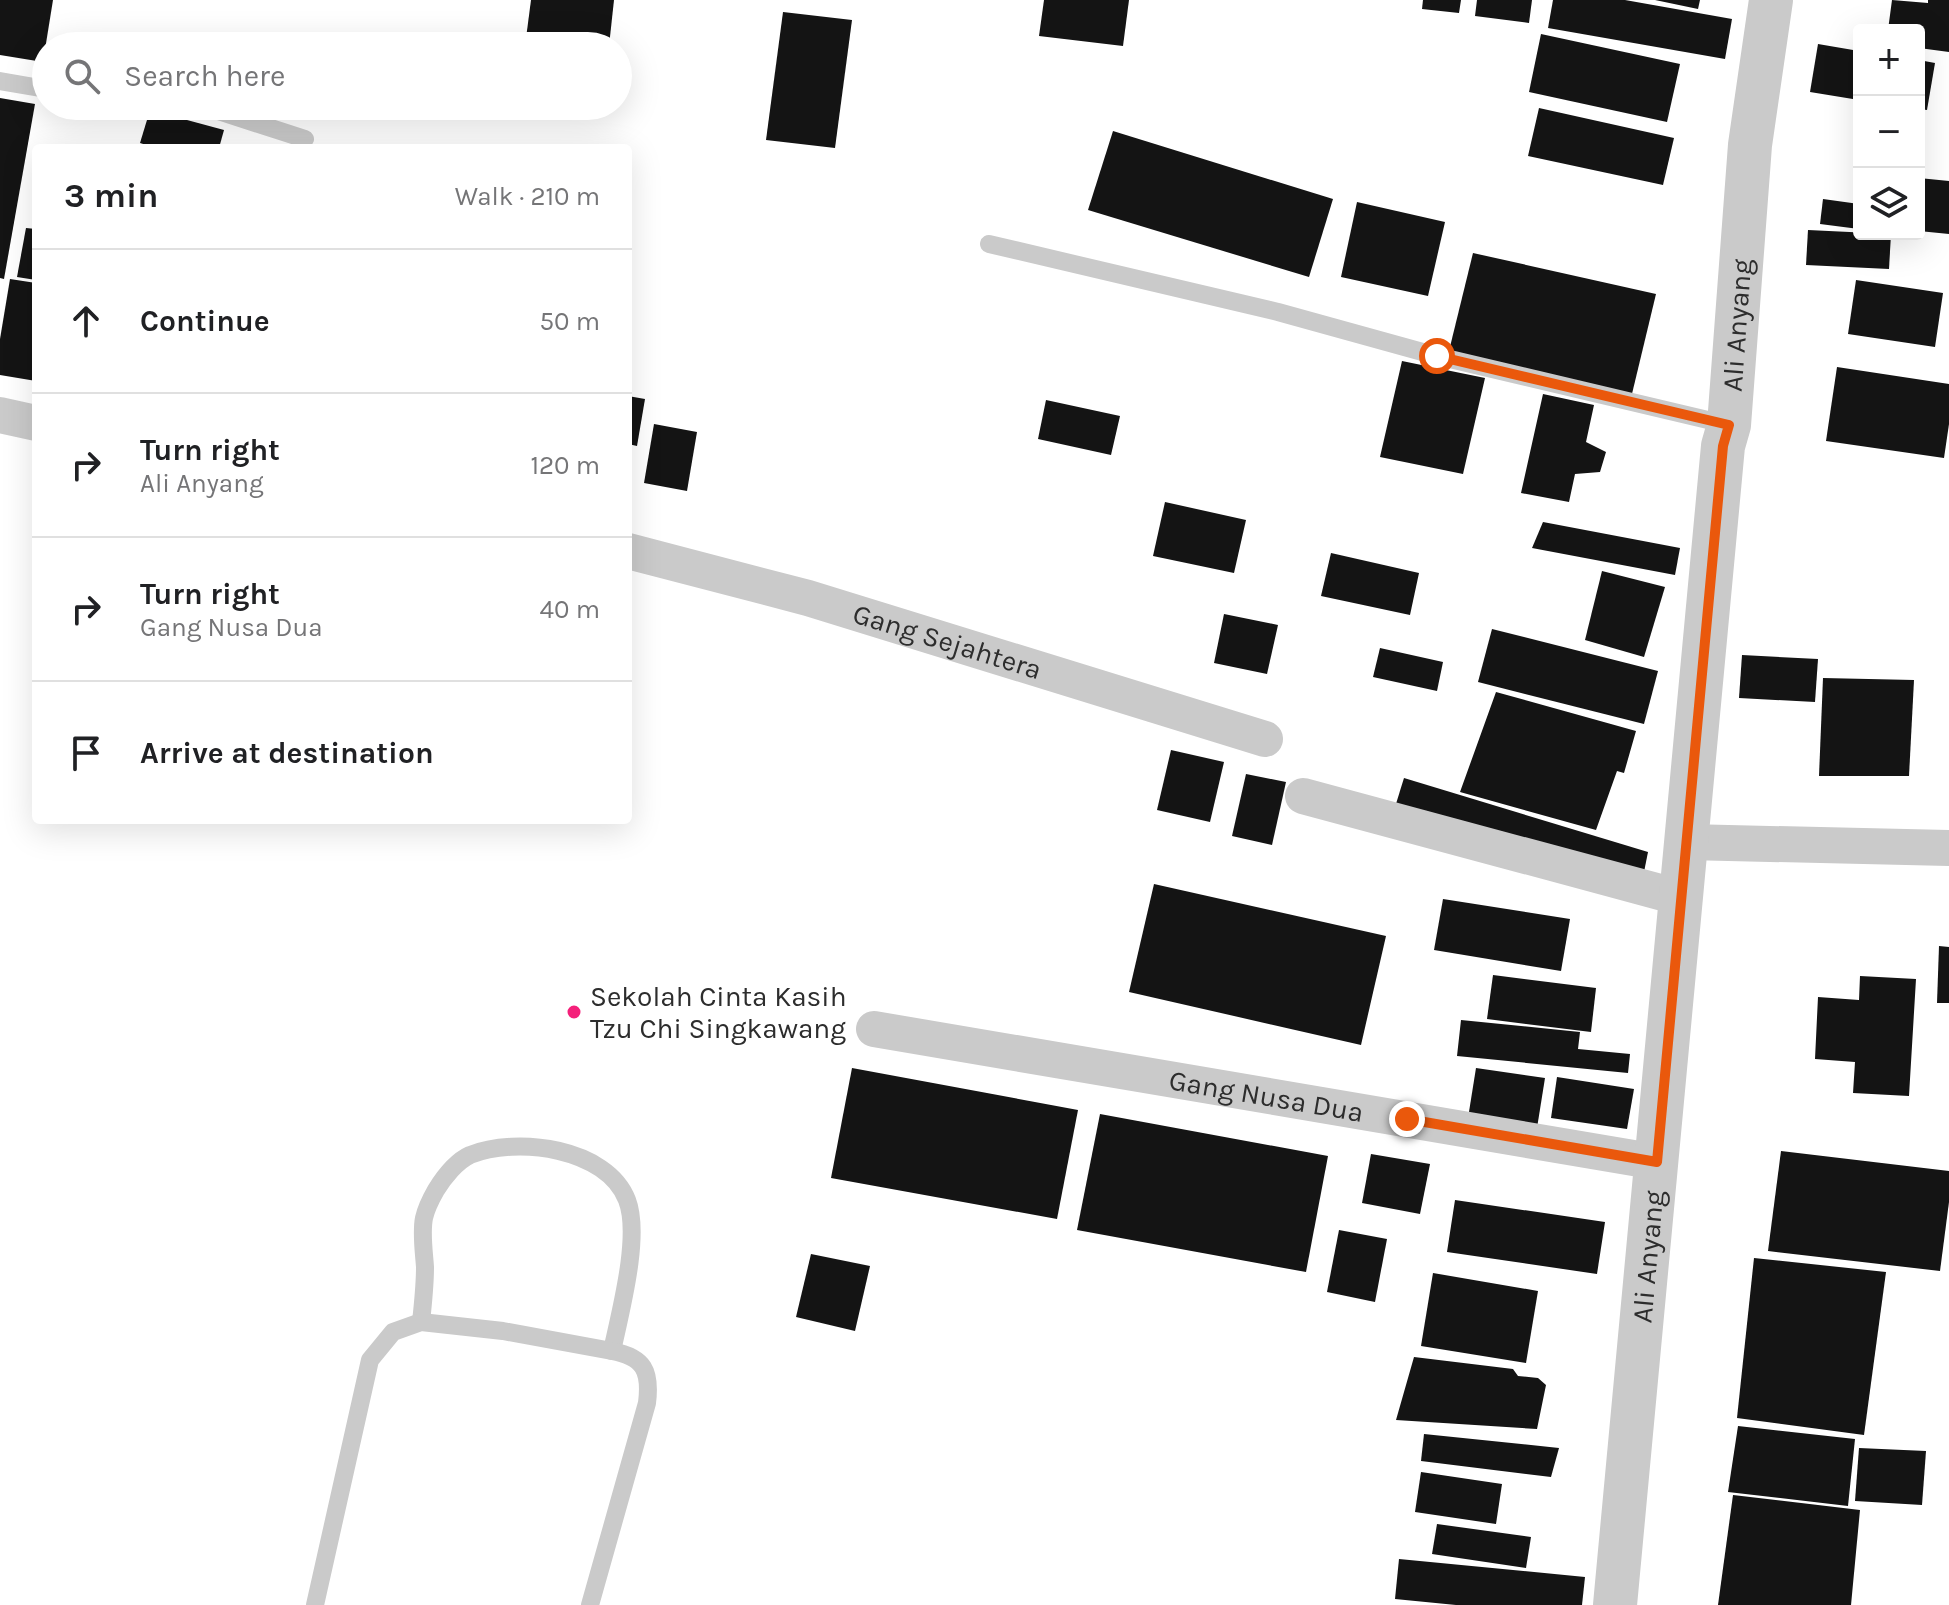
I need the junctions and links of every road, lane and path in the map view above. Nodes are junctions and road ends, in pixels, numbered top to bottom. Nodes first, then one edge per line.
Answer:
1 (1771, 0) edge
2 (0, 81) edge
3 (32, 87) edge
4 (246, 120) edge
5 (305, 139) dead end
6 (989, 244) dead end
7 (0, 415) edge
8 (32, 422) edge
9 (1729, 425) junction
10 (632, 552) edge
11 (1265, 739) dead end
12 (1303, 796) dead end
13 (1687, 842) junction
14 (1949, 848) edge
15 (1682, 898) junction
16 (874, 1029) dead end
17 (1657, 1162) junction
18 (421, 1322) junction
19 (612, 1351) junction
20 (315, 1605) edge
21 (590, 1605) edge
22 (1615, 1605) edge

1 - 9 street, Ali Anyang
2 - 3 lane
4 - 5 lane
6 - 9 lane
7 - 8 street
9 - 13 street, Ali Anyang
10 - 11 street, Gang Sejahtera
12 - 15 street
13 - 14 street
13 - 15 street, Ali Anyang
15 - 17 street, Ali Anyang
16 - 17 street, Gang Nusa Dua
17 - 22 street, Ali Anyang
18 - 19 lane
18 - 19 lane
18 - 20 lane
19 - 21 lane

